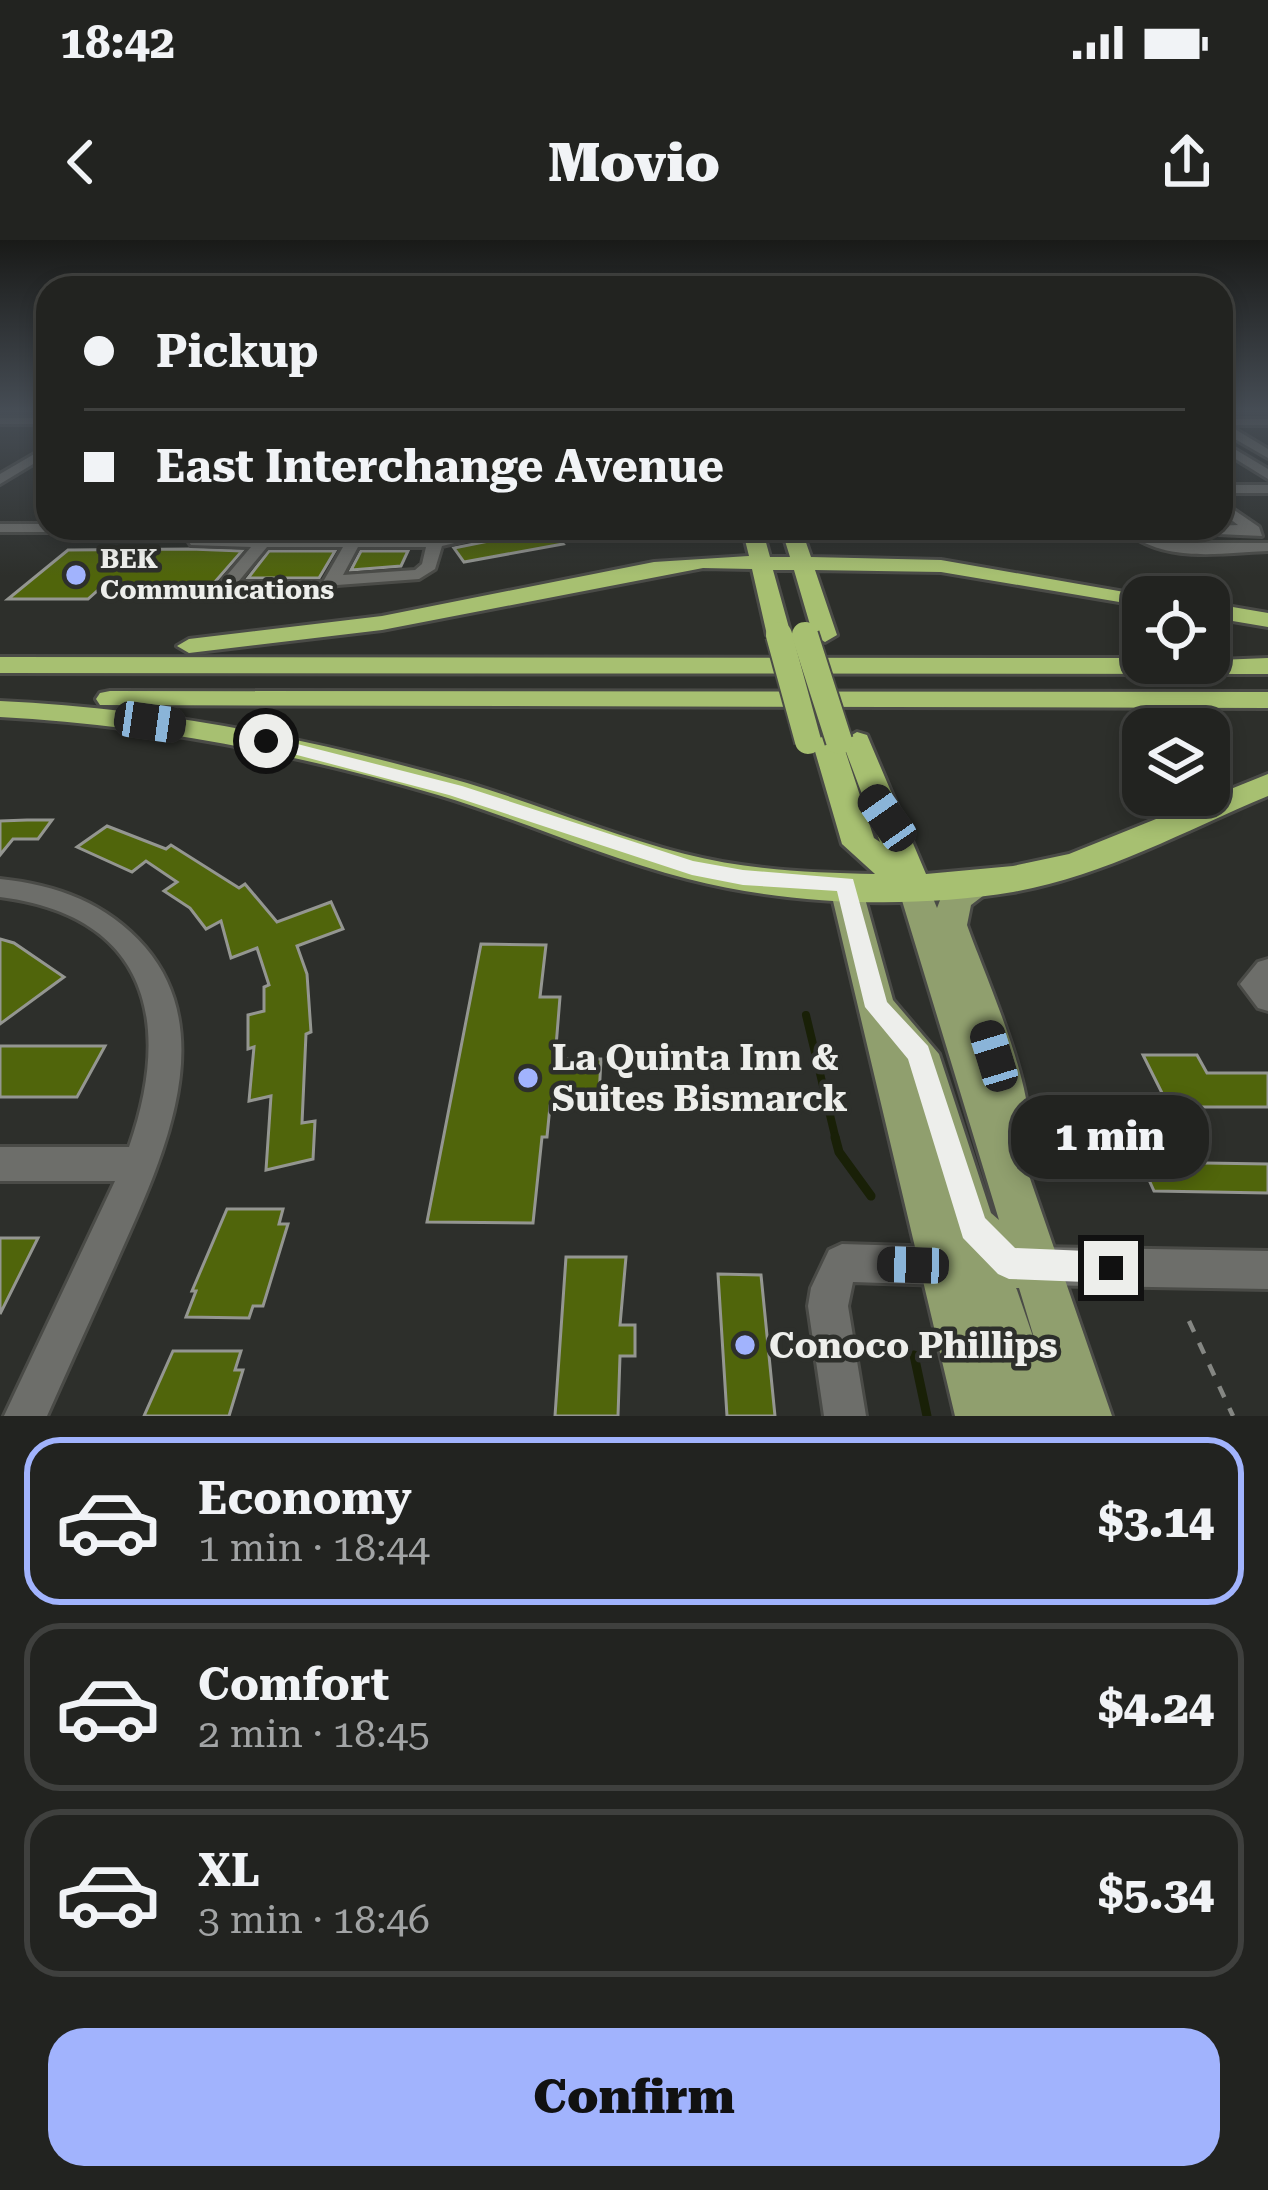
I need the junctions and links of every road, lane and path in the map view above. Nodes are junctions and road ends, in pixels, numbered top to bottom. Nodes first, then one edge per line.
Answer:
1 (1233, 489) edge
2 (1268, 489) edge
3 (1268, 503) edge
4 (1233, 508) edge
5 (1233, 515) edge
6 (0, 528) edge
7 (36, 528) edge
8 (1233, 529) edge
9 (1254, 530) junction
10 (264, 540) edge
11 (355, 540) edge
12 (429, 540) edge
13 (741, 540) edge
14 (755, 540) edge
15 (795, 540) edge
16 (1149, 540) edge
17 (1268, 544) edge
18 (802, 562) junction
19 (687, 563) junction
20 (763, 572) junction
21 (332, 581) junction
22 (226, 587) junction
23 (149, 592) dead end
24 (1122, 596) edge
25 (1230, 614) edge
26 (1268, 620) edge
27 (801, 635) junction
28 (0, 661) edge
29 (1268, 666) edge
30 (0, 698) edge
31 (1268, 700) edge
32 (0, 709) edge
33 (833, 742) junction
34 (1268, 784) edge
35 (984, 883) junction
36 (845, 884) junction
37 (913, 884) junction
38 (0, 888) edge
39 (1268, 970) edge
40 (1268, 999) edge
41 (877, 1007) junction
42 (0, 1164) edge
43 (141, 1164) junction
44 (1016, 1205) junction
45 (943, 1266) junction
46 (1035, 1266) junction
47 (1268, 1270) edge
48 (1189, 1321) dead end
49 (25, 1416) edge
50 (845, 1416) edge
51 (982, 1416) edge
52 (1034, 1416) edge
53 (1085, 1416) edge
54 (1233, 1416) edge

1 - 2 street
3 - 4 street
5 - 9 street
6 - 7 street
8 - 9 street
9 - 17 street
10 - 22 street
11 - 21 street
12 - 21 street
13 - 19 highway
14 - 20 highway
15 - 18 highway
16 - 17 street
18 - 20 highway
18 - 24 highway
18 - 27 highway
19 - 20 highway
19 - 28 highway
20 - 27 highway
21 - 22 street
22 - 23 street
25 - 26 highway
27 - 33 highway
28 - 29 highway
30 - 31 highway
32 - 36 highway
33 - 36 highway
33 - 37 highway
33 - 37 highway
34 - 35 highway
35 - 37 highway
35 - 44 main road
36 - 37 highway
36 - 41 main road
37 - 44 main road
38 - 43 street
39 - 40 street
41 - 45 main road
41 - 46 main road
42 - 43 street
43 - 49 street
44 - 46 main road
45 - 50 street
45 - 51 main road
45 - 52 main road
46 - 47 street
46 - 53 main road
48 - 54 path

